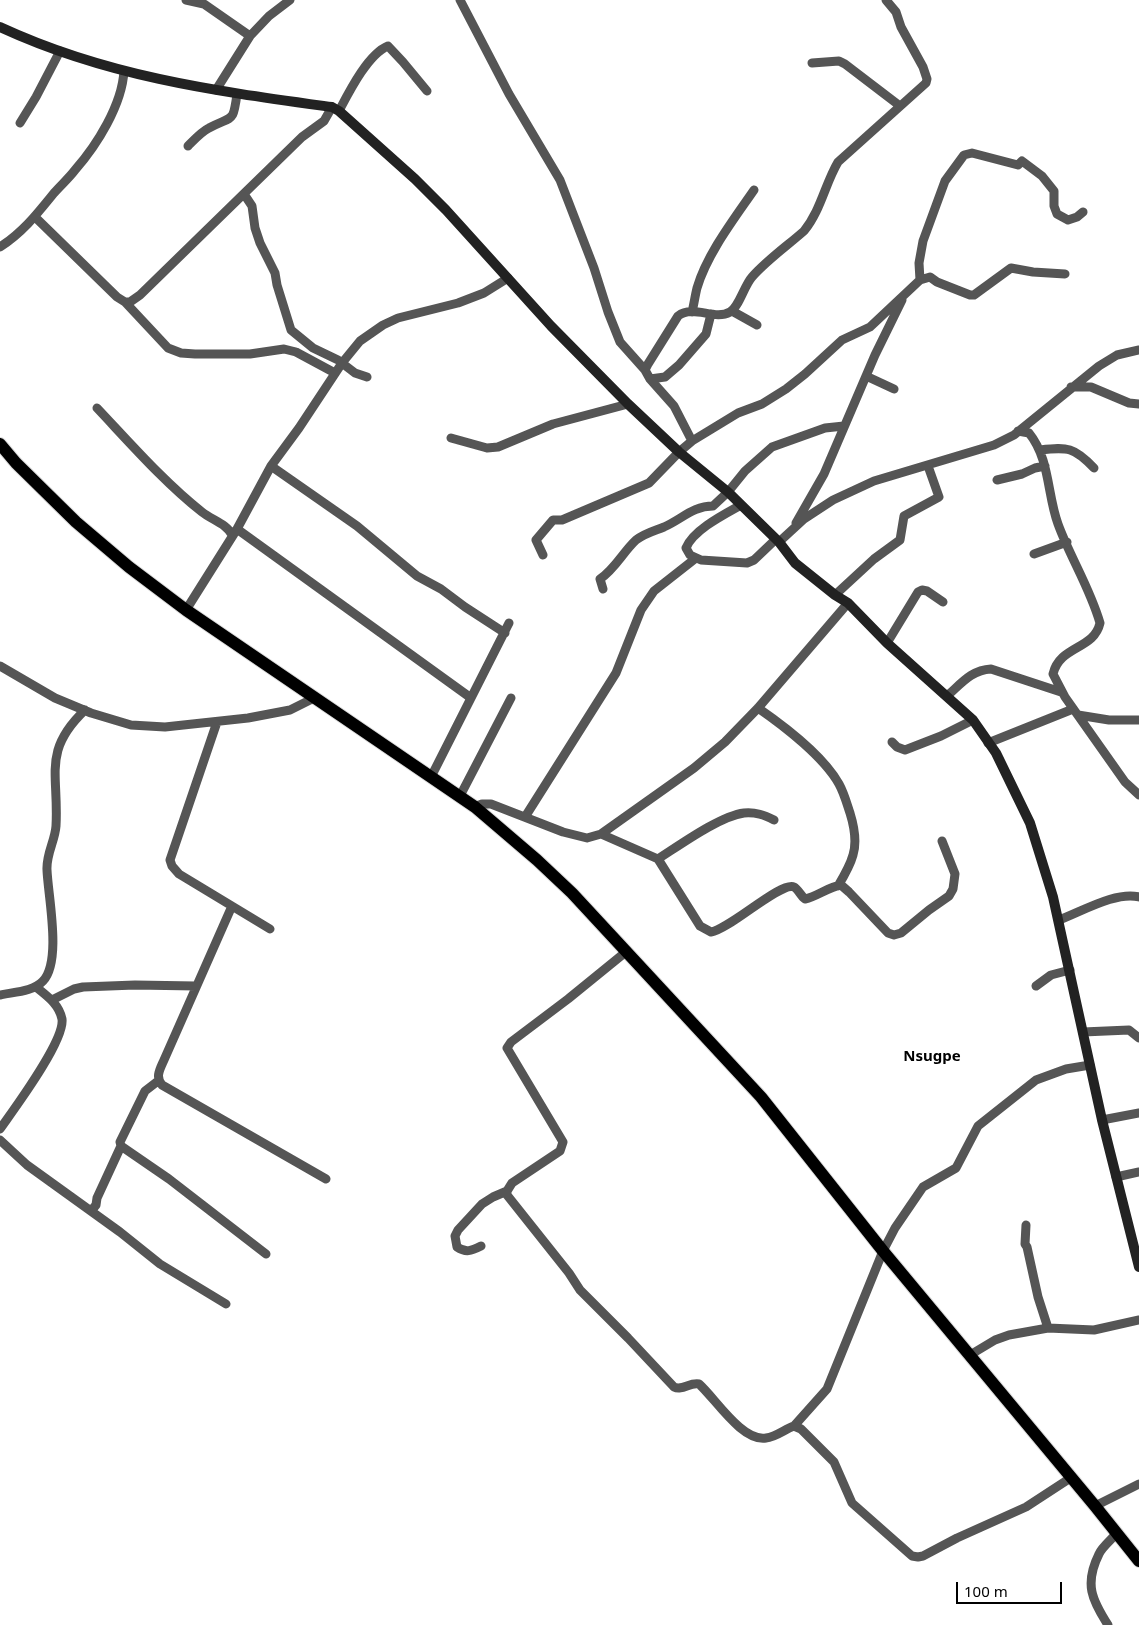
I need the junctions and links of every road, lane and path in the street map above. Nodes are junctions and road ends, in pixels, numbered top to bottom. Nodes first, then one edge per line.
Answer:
1 (186, 0) edge
2 (290, 0) edge
3 (460, 0) edge
4 (886, 0) edge
5 (0, 27) edge
6 (250, 36) junction
7 (60, 51) junction
8 (812, 62) dead end
9 (124, 71) junction
10 (216, 90) junction
11 (427, 90) dead end
12 (237, 94) junction
13 (900, 106) junction
14 (336, 109) junction
15 (20, 123) dead end
16 (188, 146) dead end
17 (754, 190) dead end
18 (244, 194) junction
19 (1083, 212) dead end
20 (35, 217) junction
21 (0, 247) edge
22 (1065, 274) dead end
23 (508, 278) junction
24 (920, 280) junction
25 (904, 295) junction
26 (125, 302) junction
27 (732, 311) junction
28 (692, 312) junction
29 (711, 314) junction
30 (757, 324) dead end
31 (1139, 350) edge
32 (342, 363) junction
33 (335, 373) junction
34 (648, 375) junction
35 (866, 376) junction
36 (367, 377) dead end
37 (1071, 387) junction
38 (894, 388) dead end
39 (628, 404) junction
40 (1139, 404) edge
41 (98, 408) dead end
42 (844, 426) junction
43 (1018, 432) junction
44 (451, 438) dead end
45 (692, 441) junction
46 (0, 444) edge
47 (1040, 450) junction
48 (679, 452) junction
49 (271, 466) junction
50 (928, 466) junction
51 (1045, 466) junction
52 (1094, 468) dead end
53 (997, 480) dead end
54 (728, 492) junction
55 (741, 505) junction
56 (792, 530) junction
57 (235, 532) junction
58 (777, 541) junction
59 (1067, 542) junction
60 (1034, 554) dead end
61 (543, 555) dead end
62 (696, 558) junction
63 (602, 589) dead end
64 (835, 595) junction
65 (943, 602) dead end
66 (848, 603) junction
67 (186, 610) junction
68 (509, 623) dead end
69 (504, 632) junction
70 (888, 643) junction
71 (0, 666) edge
72 (1062, 692) junction
73 (947, 696) junction
74 (314, 698) junction
75 (471, 698) junction
76 (512, 698) dead end
77 (758, 708) junction
78 (85, 710) junction
79 (1075, 712) junction
80 (973, 720) junction
81 (1139, 720) edge
82 (217, 722) junction
83 (892, 742) dead end
84 (988, 743) junction
85 (431, 777) junction
86 (1139, 795) edge
87 (460, 796) junction
88 (475, 807) junction
89 (525, 817) junction
90 (774, 820) dead end
91 (601, 834) junction
92 (942, 841) dead end
93 (658, 858) junction
94 (838, 886) junction
95 (1139, 897) edge
96 (232, 906) junction
97 (1059, 920) junction
98 (270, 929) dead end
99 (627, 951) junction
100 (1070, 970) junction
101 (196, 986) junction
102 (1036, 986) dead end
103 (36, 987) junction
104 (0, 995) edge
105 (52, 1000) junction
106 (1083, 1032) junction
107 (1139, 1038) edge
108 (1090, 1065) junction
109 (158, 1081) junction
110 (1139, 1113) edge
111 (1102, 1120) junction
112 (0, 1129) edge
113 (0, 1140) edge
114 (121, 1146) junction
115 (1139, 1172) edge
116 (1116, 1177) junction
117 (326, 1179) dead end
118 (507, 1191) junction
119 (91, 1211) junction
120 (1026, 1225) dead end
121 (481, 1246) dead end
122 (1136, 1246) edge
123 (883, 1251) junction
124 (266, 1254) dead end
125 (1139, 1267) edge
126 (226, 1304) dead end
127 (1139, 1320) edge
128 (1048, 1328) junction
129 (970, 1355) junction
130 (794, 1426) junction
131 (1072, 1477) junction
132 (1139, 1484) edge
133 (1095, 1506) junction
134 (1117, 1533) junction
135 (1139, 1562) edge
136 (1108, 1625) edge

1 - 6 street
2 - 6 street
3 - 34 street
4 - 13 street
5 - 7 street
6 - 10 street
7 - 9 street
7 - 15 street
8 - 13 street
9 - 10 street
9 - 20 street
10 - 12 street
11 - 14 street
12 - 14 street
12 - 16 street
13 - 27 street
14 - 18 street
14 - 23 street
17 - 28 street
18 - 26 street
18 - 32 street
19 - 24 street
20 - 21 street
20 - 26 street
22 - 24 street
23 - 32 street
23 - 39 street
24 - 25 street
25 - 35 street
25 - 45 street
26 - 33 street
27 - 29 street
27 - 30 street
28 - 29 street
28 - 34 street
29 - 34 street
31 - 37 street
32 - 33 street
32 - 36 street
33 - 49 street
34 - 45 street
35 - 38 street
35 - 42 street
37 - 40 street
37 - 43 street
39 - 44 street
39 - 48 street
41 - 57 street
42 - 54 street
42 - 56 street
43 - 47 street
43 - 50 street
45 - 48 street
46 - 67 main road
47 - 51 street
47 - 52 street
48 - 54 street
48 - 61 street
49 - 57 street
49 - 69 street
50 - 56 street
50 - 64 street
51 - 53 street
51 - 59 street
54 - 55 street
54 - 63 street
55 - 58 street
55 - 62 street
56 - 58 street
57 - 67 street
57 - 75 street
58 - 62 street
58 - 64 street
59 - 60 street
59 - 72 street
62 - 89 street
64 - 66 street
65 - 70 street
66 - 70 street
66 - 77 street
67 - 74 main road
68 - 69 street
69 - 75 street
70 - 73 street
71 - 78 street
72 - 73 street
72 - 79 street
73 - 80 street
74 - 82 street
74 - 85 main road
75 - 85 street
76 - 87 street
77 - 91 street
77 - 94 street
78 - 82 street
78 - 103 street
79 - 81 street
79 - 84 street
79 - 86 street
80 - 83 street
80 - 84 street
82 - 96 street
84 - 97 street
85 - 87 main road
87 - 88 main road
88 - 89 street
88 - 99 main road
89 - 91 street
90 - 93 street
91 - 93 street
92 - 94 street
93 - 94 street
95 - 97 street
96 - 98 street
96 - 101 street
97 - 100 street
99 - 118 street
99 - 123 main road
100 - 102 street
100 - 106 street
101 - 105 street
101 - 109 street
103 - 104 street
103 - 105 street
105 - 112 street
106 - 107 street
106 - 108 street
108 - 111 street
108 - 123 street
109 - 114 street
109 - 117 street
110 - 111 street
111 - 116 street
113 - 119 street
114 - 119 street
114 - 124 street
115 - 116 street
116 - 122 street
118 - 121 street
118 - 130 street
119 - 126 street
120 - 128 street
122 - 125 street
123 - 129 main road
123 - 130 street
127 - 128 street
128 - 129 street
129 - 131 main road
130 - 131 street
131 - 133 main road
132 - 133 street
133 - 134 main road
134 - 135 main road
134 - 136 street

